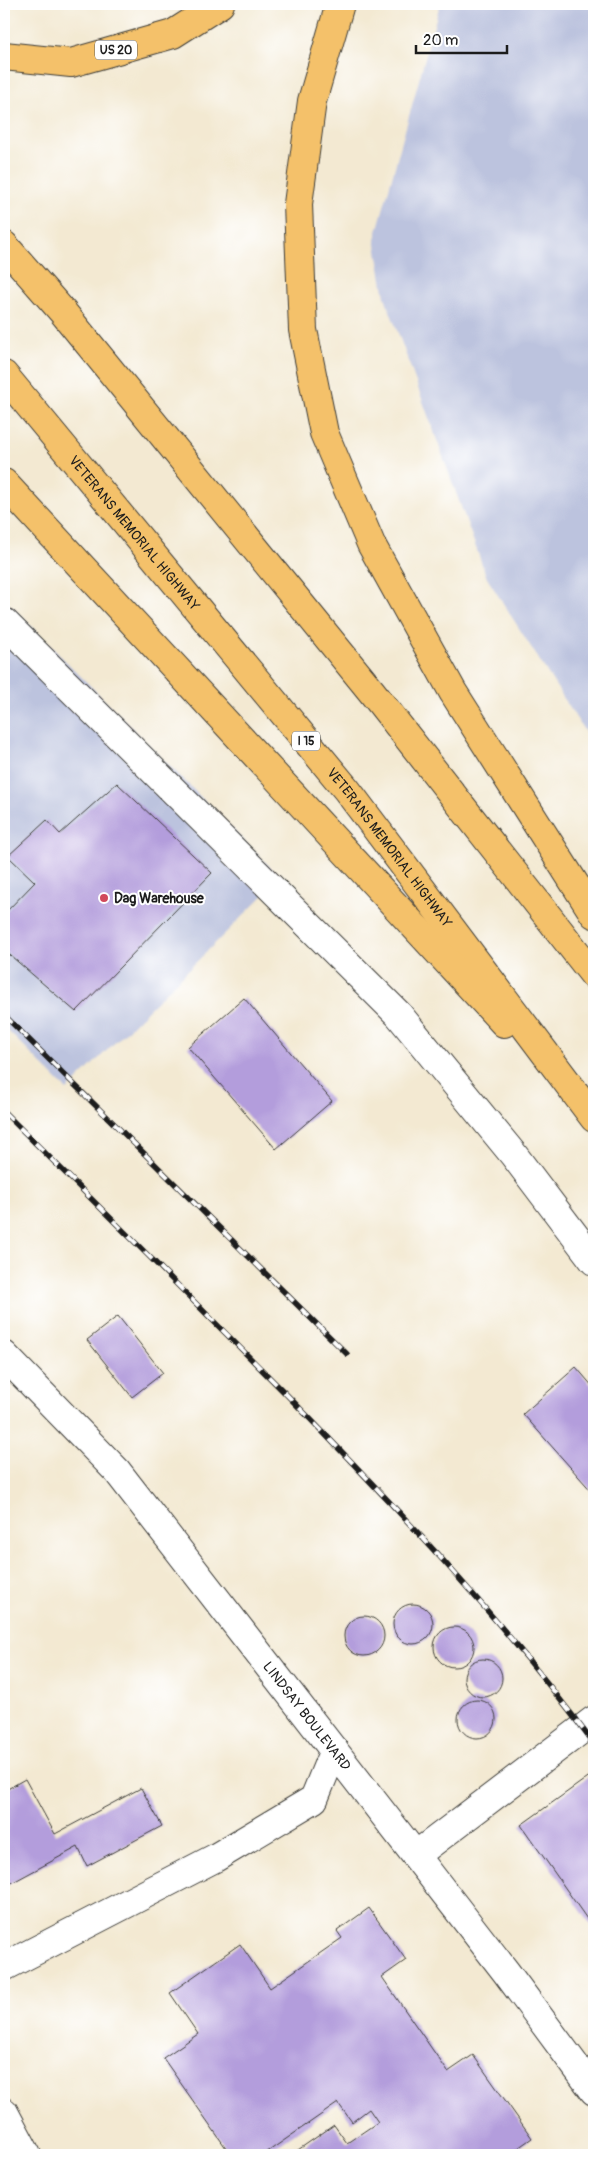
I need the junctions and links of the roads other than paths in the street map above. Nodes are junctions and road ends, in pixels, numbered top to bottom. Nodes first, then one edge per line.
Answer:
1 (220, 4) edge
2 (340, 4) edge
3 (4, 56) edge
4 (4, 245) edge
5 (4, 374) edge
6 (4, 483) edge
7 (4, 622) edge
8 (594, 914) edge
9 (594, 975) edge
10 (594, 1118) edge
11 (594, 1261) edge
12 (4, 1355) edge
13 (594, 1720) edge
14 (334, 1750) junction
15 (416, 1855) junction
16 (4, 1967) edge
17 (594, 2091) edge
18 (4, 2112) edge
19 (27, 2155) edge

1 - 3 highway, US 20
2 - 8 highway
4 - 9 highway
5 - 10 highway, VETERANS MEMORIAL HIGHWAY / I 15
6 - 10 highway
7 - 11 street
12 - 14 street, LINDSAY BOULEVARD
13 - 15 street
14 - 15 street, LINDSAY BOULEVARD
14 - 16 street
15 - 17 street, LINDSAY BOULEVARD
18 - 19 street

